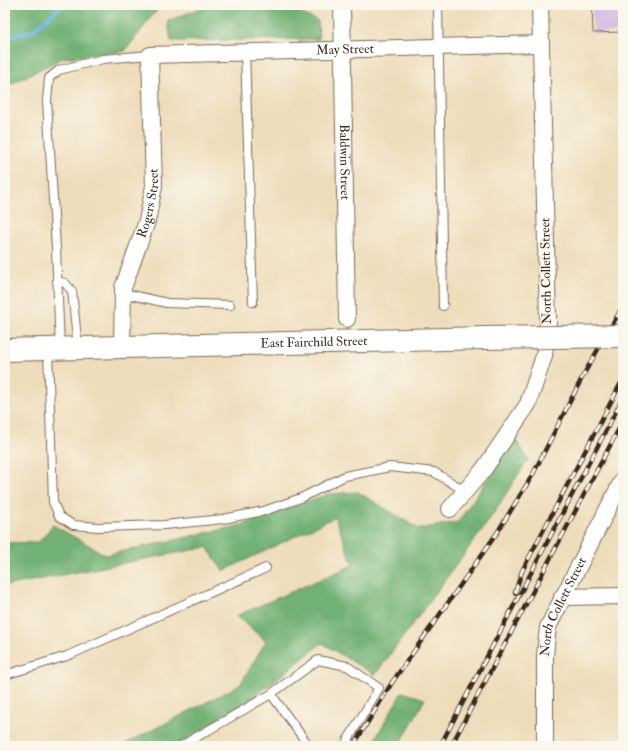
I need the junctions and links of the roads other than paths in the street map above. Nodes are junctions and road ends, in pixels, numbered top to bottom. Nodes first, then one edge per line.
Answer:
1 (342, 5) edge
2 (438, 5) edge
3 (540, 5) edge
4 (541, 44) junction
5 (438, 46) junction
6 (343, 48) junction
7 (245, 52) junction
8 (150, 55) junction
9 (57, 281) junction
10 (123, 293) junction
11 (253, 302) dead end
12 (230, 305) dead end
13 (443, 306) dead end
14 (347, 319) dead end
15 (623, 336) edge
16 (122, 347) junction
17 (62, 349) junction
18 (5, 350) edge
19 (623, 479) edge
20 (465, 491) junction
21 (618, 498) edge
22 (450, 509) dead end
23 (266, 568) dead end
24 (623, 596) edge
25 (562, 597) junction
26 (5, 675) edge
27 (271, 694) junction
28 (181, 746) edge
29 (309, 746) edge
30 (344, 746) edge
31 (545, 746) edge

1 - 6 street, Baldwin Street
2 - 5 lane
3 - 4 street, North Collett Street
4 - 5 street, May Street
4 - 20 street, North Collett Street
5 - 6 street, May Street
5 - 13 lane
6 - 7 street, May Street
6 - 14 street, Baldwin Street
7 - 8 street, May Street
7 - 11 lane
8 - 9 lane
8 - 10 street, Rogers Street
9 - 17 lane
9 - 17 lane
10 - 12 lane
10 - 16 street, Rogers Street
15 - 16 street, East Fairchild Street, bridge
16 - 17 street, East Fairchild Street
17 - 18 street, East Fairchild Street
17 - 20 lane
19 - 21 street, North Collett Street
20 - 22 street, North Collett Street
21 - 25 street, North Collett Street
23 - 26 lane
24 - 25 street
25 - 31 street, North Collett Street
27 - 28 lane
27 - 29 lane
27 - 30 lane

